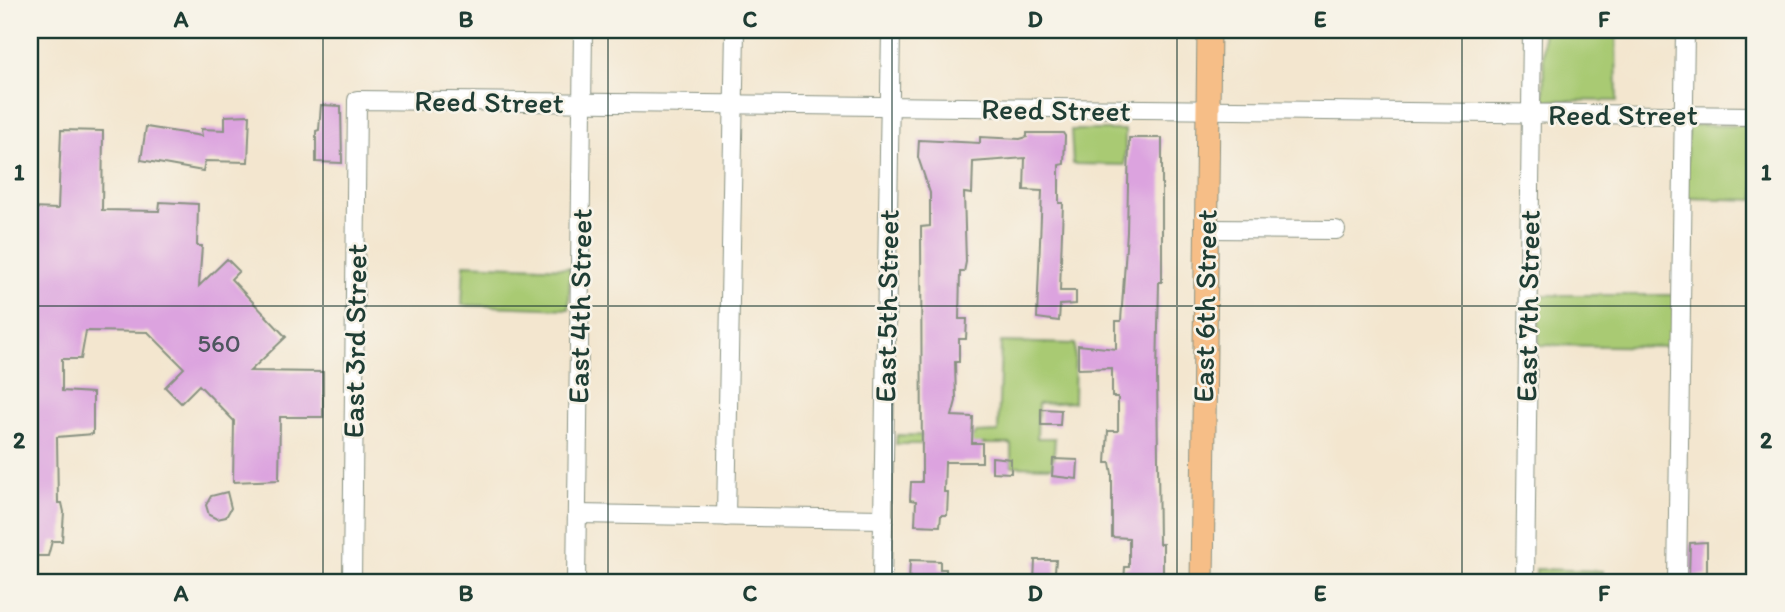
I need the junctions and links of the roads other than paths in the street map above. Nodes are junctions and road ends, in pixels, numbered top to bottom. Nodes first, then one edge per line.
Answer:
1 (583, 30) edge
2 (735, 30) edge
3 (891, 30) edge
4 (1209, 30) edge
5 (1532, 30) edge
6 (1685, 30) edge
7 (357, 100) joint
8 (583, 104) junction
9 (734, 105) junction
10 (891, 107) junction
11 (1208, 112) junction
12 (1531, 115) junction
13 (1684, 115) junction
14 (1755, 116) edge
15 (1206, 229) junction
16 (1336, 230) dead end
17 (577, 514) junction
18 (726, 517) junction
19 (884, 519) junction
20 (352, 582) edge
21 (576, 582) edge
22 (882, 582) edge
23 (1202, 582) edge
24 (1525, 582) edge
25 (1677, 582) edge

1 - 8 street, East 4th Street
2 - 9 street
3 - 10 street, East 5th Street
4 - 11 main road, East 6th Street
5 - 12 street, East 7th Street
6 - 13 street
7 - 8 street, Reed Street
7 - 20 street, East 3rd Street
8 - 9 street, Reed Street
8 - 17 street, East 4th Street
9 - 10 street, Reed Street
9 - 18 street
10 - 11 street, Reed Street
10 - 19 street, East 5th Street
11 - 12 street, Reed Street
11 - 15 main road, East 6th Street
12 - 13 street, Reed Street
12 - 24 street, East 7th Street
13 - 14 street, Reed Street
13 - 25 street
15 - 16 street
15 - 23 main road, East 6th Street
17 - 18 street
17 - 21 street, East 4th Street
18 - 19 street
19 - 22 street, East 5th Street

